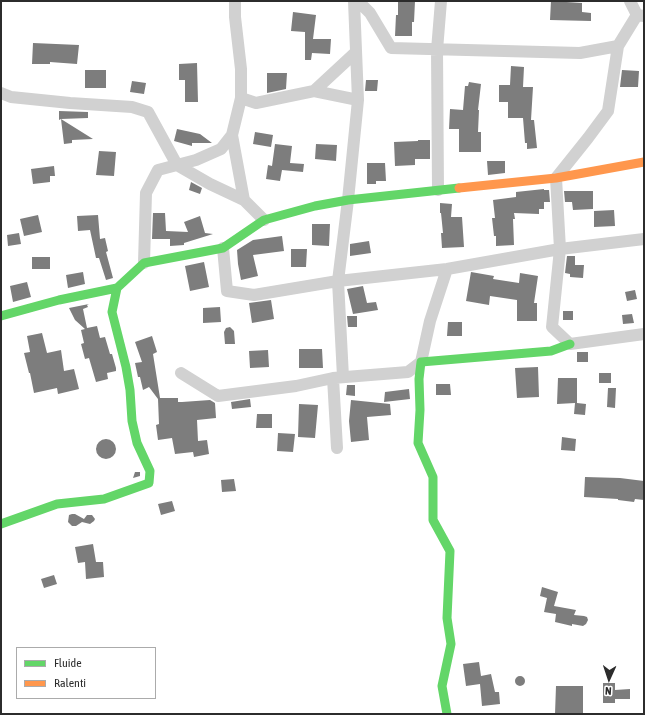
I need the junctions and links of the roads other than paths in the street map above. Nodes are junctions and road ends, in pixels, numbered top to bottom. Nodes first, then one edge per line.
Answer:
1 (235, 1) edge
2 (354, 1) edge
3 (358, 1) edge
4 (441, 1) edge
5 (630, 1) edge
6 (641, 16) edge
7 (618, 46) junction
8 (436, 50) junction
9 (355, 53) junction
10 (314, 91) junction
11 (1, 94) edge
12 (241, 98) junction
13 (358, 100) junction
14 (232, 135) junction
15 (644, 162) edge
16 (178, 165) junction
17 (556, 178) junction
18 (438, 190) junction
19 (244, 200) junction
20 (348, 200) junction
21 (264, 220) junction
22 (644, 239) edge
23 (223, 248) junction
24 (560, 249) junction
25 (144, 263) junction
26 (447, 269) junction
27 (338, 281) junction
28 (118, 288) junction
29 (1, 316) edge
30 (644, 334) edge
31 (570, 344) junction
32 (421, 362) junction
33 (181, 372) dead end
34 (338, 378) junction
35 (338, 448) dead end
36 (1, 524) edge
37 (447, 714) edge

1 - 12 street
2 - 9 street
3 - 8 street
4 - 8 street
5 - 6 street
6 - 7 street
7 - 8 street
7 - 17 street
8 - 18 street
9 - 10 street
9 - 13 street
10 - 12 street
10 - 13 street
11 - 16 street
12 - 14 street
13 - 20 street
14 - 16 street
14 - 19 street
15 - 17 street
16 - 19 street
16 - 25 street
17 - 18 street
17 - 24 street
18 - 20 street
19 - 21 street
20 - 21 street
20 - 27 street
21 - 23 street
22 - 24 street
23 - 25 street
23 - 27 street
24 - 26 street
24 - 31 street
25 - 28 street
26 - 27 street
26 - 32 street
27 - 34 street
28 - 29 street
28 - 36 street
30 - 31 street
31 - 32 street
32 - 34 street
32 - 37 street
33 - 34 street
34 - 35 street

